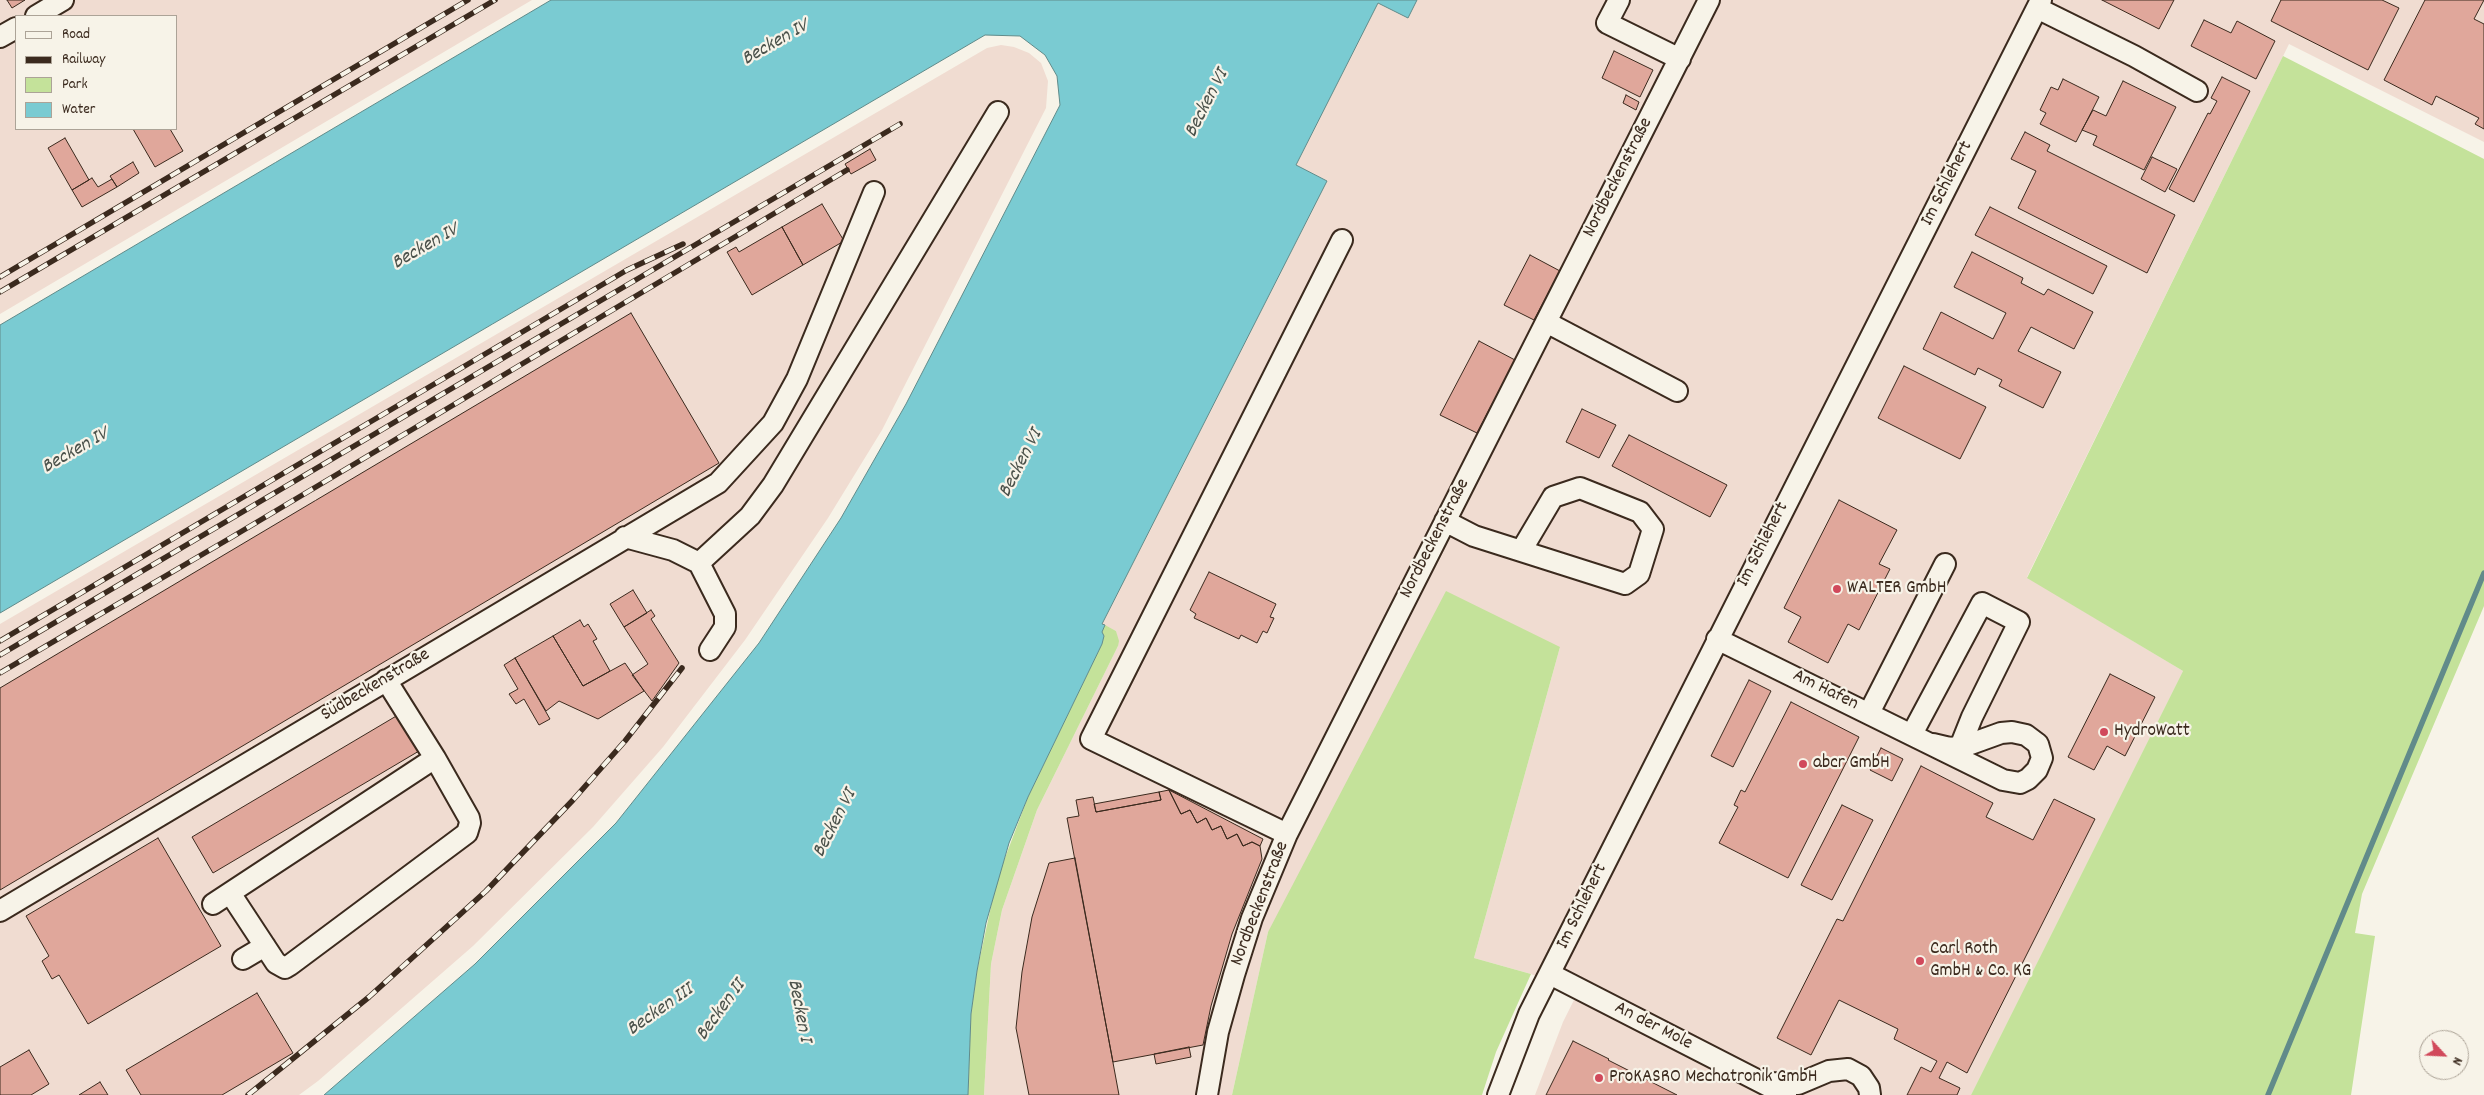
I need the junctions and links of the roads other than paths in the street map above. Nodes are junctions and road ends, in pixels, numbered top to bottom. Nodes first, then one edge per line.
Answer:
1 (64, 0) edge
2 (1619, 0) edge
3 (1709, 0) edge
4 (2039, 4) edge
5 (38, 15) edge
6 (15, 29) edge
7 (0, 38) edge
8 (1674, 56) junction
9 (2197, 91) dead end
10 (998, 112) dead end
11 (874, 192) dead end
12 (1342, 240) dead end
13 (1546, 322) junction
14 (1677, 391) dead end
15 (1445, 521) junction
16 (625, 538) junction
17 (1521, 551) junction
18 (699, 563) junction
19 (1944, 564) dead end
20 (1717, 639) junction
21 (710, 650) dead end
22 (386, 680) junction
23 (1869, 713) junction
24 (1912, 734) junction
25 (1933, 744) junction
26 (1960, 746) junction
27 (435, 758) junction
28 (1287, 834) junction
29 (0, 911) edge
30 (265, 946) junction
31 (243, 959) dead end
32 (1550, 974) junction
33 (1756, 1081) junction
34 (1207, 1095) edge
35 (1498, 1095) edge
36 (1786, 1095) edge
37 (1870, 1095) edge

1 - 5 street
2 - 8 street
3 - 8 street, Nordbeckenstraße
4 - 9 street
4 - 20 street, Im Schlehert
6 - 7 street
8 - 13 street, Nordbeckenstraße
10 - 18 street
11 - 16 street, Südbeckenstraße
12 - 28 street
13 - 14 street
13 - 15 street, Nordbeckenstraße
15 - 17 street
15 - 28 street, Nordbeckenstraße
16 - 18 street
16 - 22 street, Südbeckenstraße
17 - 17 street
18 - 21 street
19 - 23 street
20 - 23 street, Am Hafen
20 - 32 street, Im Schlehert
22 - 27 street
22 - 29 street, Südbeckenstraße
23 - 24 street, Am Hafen
24 - 25 street, Am Hafen
24 - 26 street
25 - 26 street, Am Hafen
25 - 26 street, Am Hafen
27 - 30 street
27 - 30 street
28 - 34 street, Nordbeckenstraße
30 - 31 street
32 - 33 street, An der Mole
32 - 35 street, Im Schlehert
33 - 36 street, An der Mole
33 - 37 street, An der Mole

